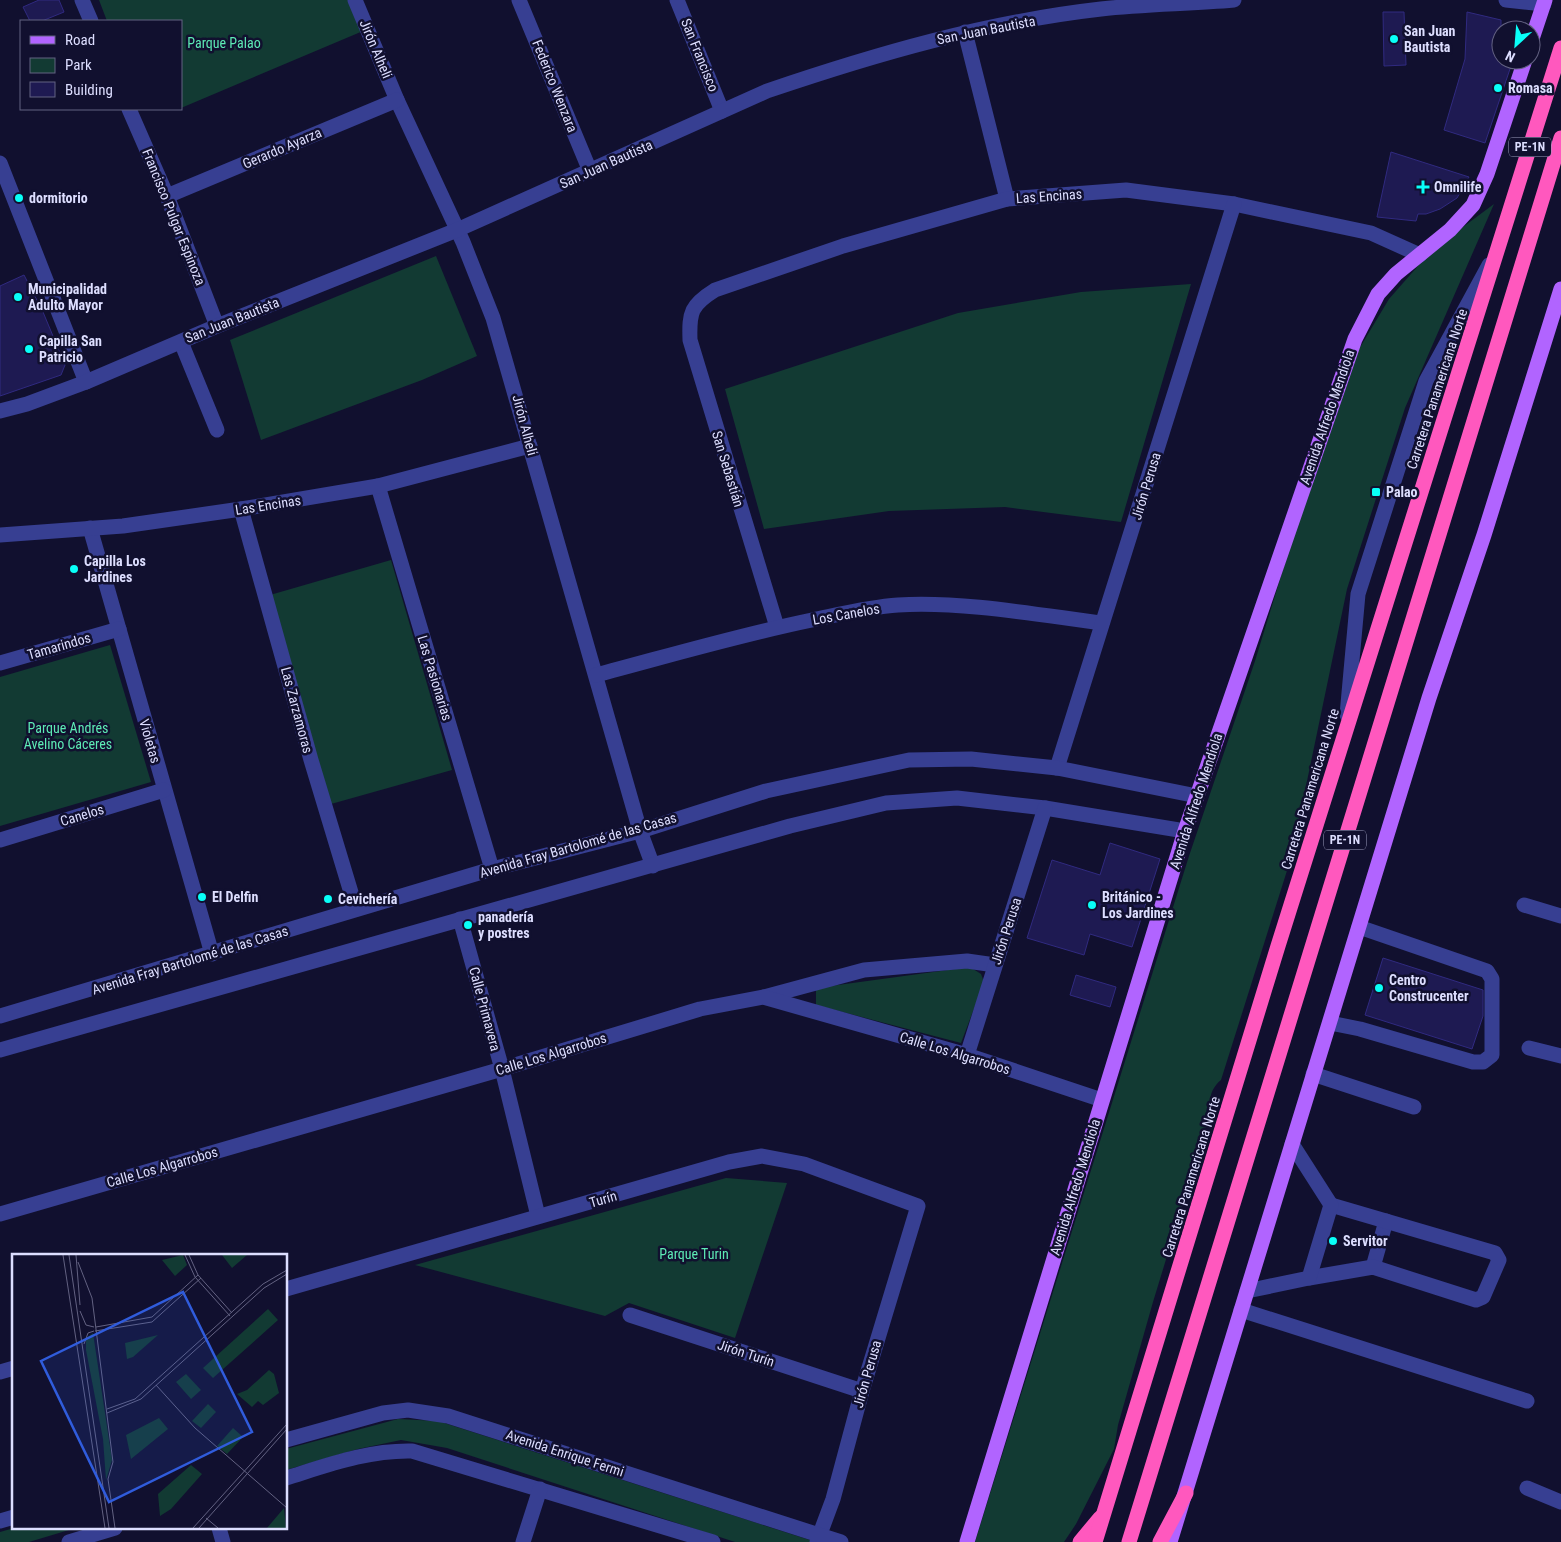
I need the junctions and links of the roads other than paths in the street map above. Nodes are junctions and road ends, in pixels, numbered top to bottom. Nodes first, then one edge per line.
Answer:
1 (82, 0) edge
2 (355, 0) edge
3 (519, 0) edge
4 (677, 0) edge
5 (1232, 0) edge
6 (1506, 0) edge
7 (1544, 2) edge
8 (1101, 5) edge
9 (92, 20) edge
10 (1538, 20) edge
11 (965, 32) junction
12 (1561, 48) edge
13 (1522, 70) edge
14 (397, 100) junction
15 (129, 110) edge
16 (722, 111) junction
17 (1561, 138) edge
18 (0, 163) edge
19 (590, 171) junction
20 (167, 196) junction
21 (1007, 199) junction
22 (1234, 204) junction
23 (457, 230) junction
24 (1499, 246) junction
25 (1420, 254) junction
26 (1561, 289) edge
27 (692, 310) joint
28 (218, 326) junction
29 (180, 342) junction
30 (86, 382) junction
31 (0, 411) edge
32 (217, 430) dead end
33 (530, 446) junction
34 (378, 486) junction
35 (241, 509) junction
36 (90, 528) junction
37 (0, 536) edge
38 (1102, 623) junction
39 (776, 627) junction
40 (119, 629) junction
41 (0, 663) edge
42 (596, 675) junction
43 (1346, 730) junction
44 (1057, 768) junction
45 (164, 790) junction
46 (1197, 796) junction
47 (1045, 808) junction
48 (640, 831) junction
49 (1185, 831) junction
50 (0, 840) edge
51 (653, 866) junction
52 (492, 869) junction
53 (1524, 905) dead end
54 (356, 910) junction
55 (1561, 916) edge
56 (460, 918) junction
57 (1359, 927) junction
58 (212, 954) junction
59 (995, 965) junction
60 (763, 997) junction
61 (0, 1016) edge
62 (1330, 1022) junction
63 (1529, 1048) dead end
64 (0, 1050) edge
65 (967, 1055) junction
66 (1561, 1056) edge
67 (502, 1070) junction
68 (1313, 1074) junction
69 (1102, 1100) junction
70 (1414, 1107) dead end
71 (1292, 1144) junction
72 (1331, 1205) junction
73 (918, 1206) joint
74 (0, 1214) edge
75 (538, 1216) junction
76 (1386, 1221) junction
77 (1373, 1268) junction
78 (1309, 1278) junction
79 (288, 1288) edge
80 (1247, 1291) junction
81 (1241, 1310) junction
82 (630, 1315) dead end
83 (862, 1391) junction
84 (1527, 1401) dead end
85 (288, 1439) edge
86 (288, 1477) edge
87 (1527, 1488) dead end
88 (540, 1489) junction
89 (1186, 1493) junction
90 (1561, 1502) edge
91 (1106, 1512) junction
92 (105, 1530) edge
93 (75, 1536) edge
94 (818, 1539) edge
95 (523, 1542) edge
96 (713, 1542) edge
97 (841, 1542) edge
98 (967, 1542) edge
99 (1080, 1542) edge
100 (1095, 1542) edge
101 (1129, 1542) edge
102 (1160, 1542) edge
103 (1170, 1542) edge

1 - 9 street
2 - 14 street, Jirón Alheli
3 - 19 street, Federico Wenzara
4 - 16 street, San Francisco
5 - 8 street, San Juan Bautista
6 - 7 street
7 - 10 main road
8 - 11 street, San Juan Bautista
11 - 16 street, San Juan Bautista
11 - 21 street
12 - 24 highway, Carretera Panamericana Norte / PE-1N
13 - 25 main road, Avenida Alfredo Mendiola
14 - 20 street, Gerardo Ayarza
14 - 23 street, Jirón Alheli
15 - 20 street, Francisco Pulgar Espinoza
16 - 19 street, San Juan Bautista
17 - 101 highway, PE-1N
18 - 30 street
19 - 23 street, San Juan Bautista
20 - 28 street, Francisco Pulgar Espinoza
21 - 22 street, Las Encinas
21 - 27 street, Las Encinas
22 - 25 street, Las Encinas
22 - 38 street, Jirón Perusa
23 - 28 street, San Juan Bautista
23 - 33 street, Jirón Alheli
24 - 43 highway, Carretera Panamericana Norte / PE-1N
24 - 43 street
25 - 46 main road, Avenida Alfredo Mendiola
26 - 57 main road
27 - 39 street, San Sebastián
28 - 29 street, San Juan Bautista
29 - 30 street, San Juan Bautista
29 - 32 street
30 - 31 street, San Juan Bautista
33 - 34 street, Las Encinas
33 - 42 street, Jirón Alheli
34 - 35 street, Las Encinas
34 - 52 street, Las Pasionarias
35 - 36 street, Las Encinas
35 - 54 street, Las Zarzamoras
36 - 37 street, Las Encinas
36 - 40 street, Violetas
38 - 39 street, Los Canelos
38 - 44 street, Jirón Perusa
39 - 42 street, Los Canelos
40 - 41 street, Tamarindos
40 - 45 street, Violetas
42 - 48 street, Jirón Alheli
43 - 91 highway, Carretera Panamericana Norte / PE-1N
44 - 46 street, Avenida Fray Bartolomé de las Casas
44 - 48 street, Avenida Fray Bartolomé de las Casas
45 - 50 street, Canelos
45 - 58 street, Violetas
46 - 49 main road, Avenida Alfredo Mendiola
47 - 49 street
47 - 51 street
47 - 59 street, Jirón Perusa
48 - 51 street, Jirón Alheli
48 - 52 street, Avenida Fray Bartolomé de las Casas
49 - 69 main road, Avenida Alfredo Mendiola
51 - 56 street
52 - 54 street, Avenida Fray Bartolomé de las Casas
53 - 55 street
54 - 58 street, Avenida Fray Bartolomé de las Casas
56 - 64 street
56 - 67 street, Calle Primavera
57 - 62 main road
57 - 62 street
58 - 61 street, Avenida Fray Bartolomé de las Casas
59 - 60 street
59 - 65 street, Jirón Perusa
60 - 65 street, Calle Los Algarrobos
60 - 67 street, Calle Los Algarrobos
62 - 68 main road
63 - 66 street
65 - 69 street, Calle Los Algarrobos
67 - 74 street, Calle Los Algarrobos
67 - 75 street, Calle Primavera
68 - 70 street
68 - 71 main road
69 - 98 main road, Avenida Alfredo Mendiola
71 - 72 street
71 - 80 main road
72 - 76 street
72 - 78 street
73 - 75 street, Turín
73 - 83 street, Jirón Perusa
75 - 79 street, Turín
76 - 77 street
76 - 77 street
77 - 78 street
78 - 80 street
80 - 81 main road
81 - 84 street
81 - 89 main road
82 - 83 street, Jirón Turín
83 - 94 street, Jirón Perusa
85 - 94 street, Avenida Enrique Fermi
86 - 88 street
87 - 90 street
88 - 95 street
88 - 96 street
89 - 102 highway
89 - 103 main road
91 - 99 highway
91 - 100 highway, Carretera Panamericana Norte / PE-1N
92 - 93 street
94 - 97 street, Avenida Enrique Fermi

